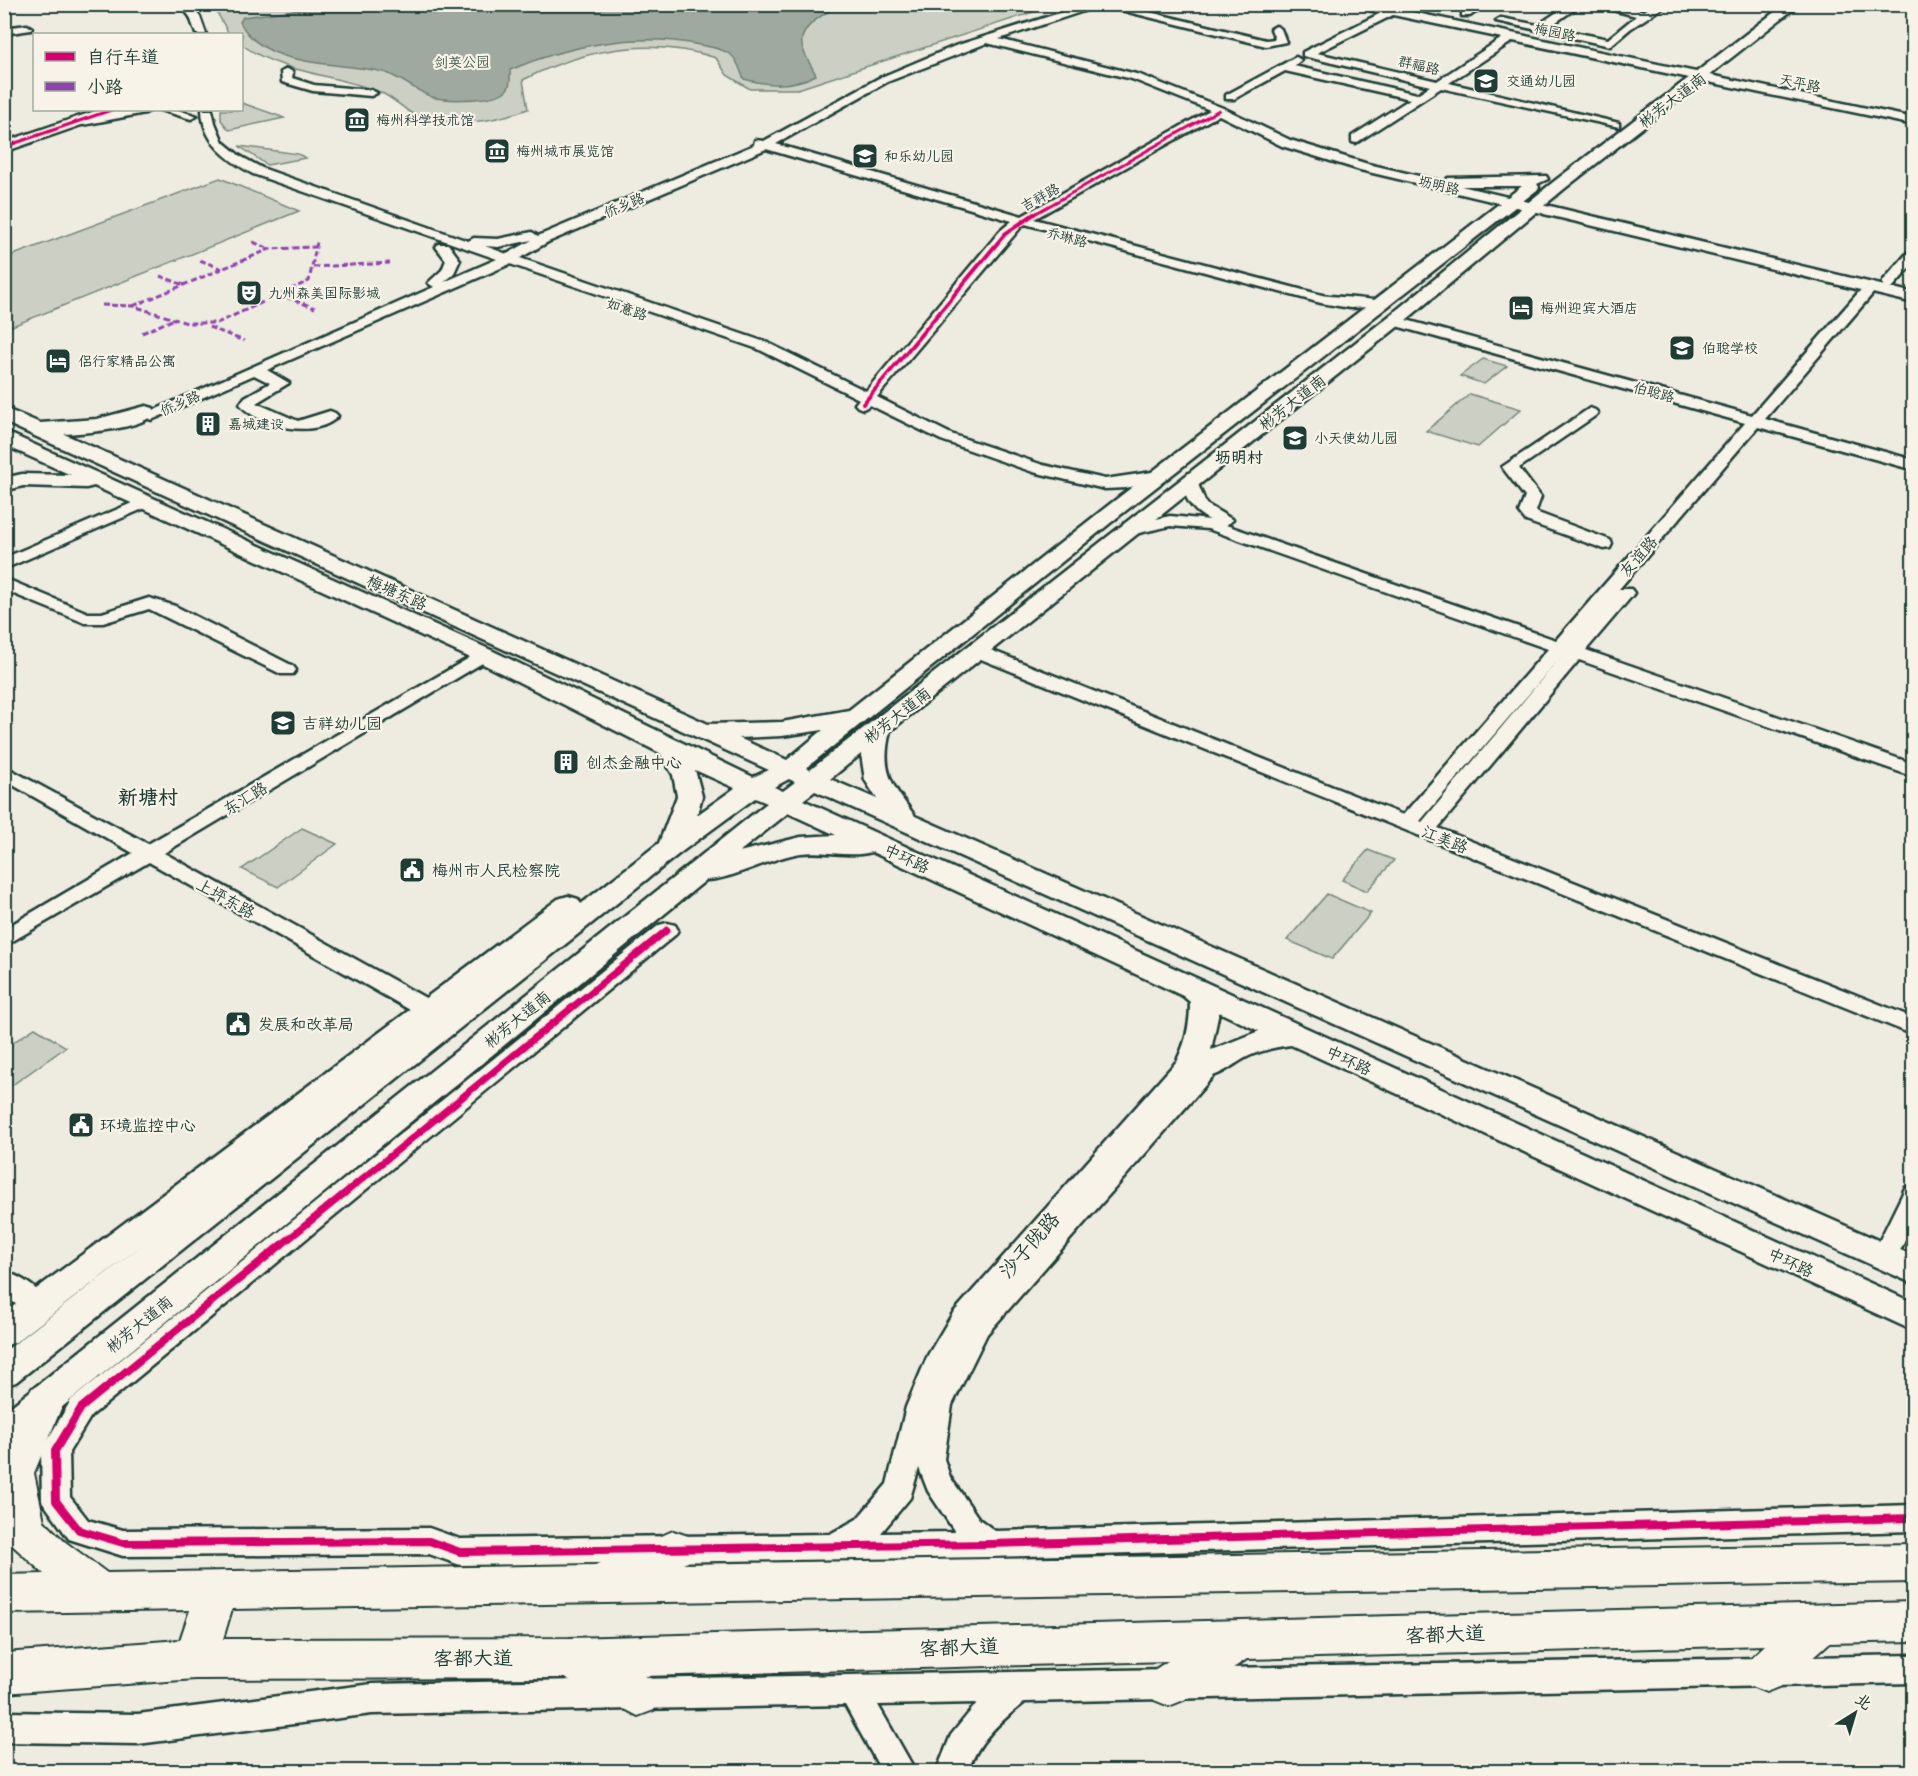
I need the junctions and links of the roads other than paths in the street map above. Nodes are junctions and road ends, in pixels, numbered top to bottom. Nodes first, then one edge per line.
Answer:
1 (185, 4) edge
2 (195, 4) edge
3 (1082, 4) edge
4 (1100, 4) edge
5 (1354, 4) edge
6 (1417, 4) edge
7 (1482, 4) edge
8 (1594, 4) edge
9 (1663, 4) edge
10 (1794, 4) edge
11 (1551, 6) dead end
12 (1113, 7) dead end
13 (1573, 7) edge
14 (1389, 12) junction
15 (1646, 15) junction
16 (27, 28) dead end
17 (1276, 29) dead end
18 (1539, 29) junction
19 (4, 31) edge
20 (201, 33) edge
21 (210, 33) edge
22 (988, 36) junction
23 (1510, 38) junction
24 (1307, 54) junction
25 (1697, 60) dead end
26 (1284, 67) junction
27 (287, 72) dead end
28 (1680, 74) junction
29 (1701, 78) junction
30 (1436, 84) junction
31 (371, 93) dead end
32 (1230, 97) dead end
33 (1417, 97) junction
34 (1219, 110) junction
35 (69, 111) edge
36 (108, 111) edge
37 (140, 111) edge
38 (168, 111) edge
39 (207, 111) edge
40 (1914, 122) edge
41 (194, 123) edge
42 (1615, 125) junction
43 (62, 126) junction
44 (4, 132) edge
45 (1356, 139) dead end
46 (757, 145) junction
47 (4, 147) edge
48 (1541, 179) junction
49 (1454, 181) junction
50 (1558, 186) junction
51 (1468, 191) junction
52 (1515, 199) junction
53 (1546, 206) junction
54 (1489, 218) junction
55 (1596, 218) junction
56 (1020, 222) junction
57 (1509, 227) junction
58 (537, 238) junction
59 (448, 244) junction
60 (1914, 254) edge
61 (500, 266) junction
62 (550, 274) junction
63 (534, 278) junction
64 (435, 283) junction
65 (1879, 287) junction
66 (1914, 290) edge
67 (1914, 298) edge
68 (1319, 301) junction
69 (1382, 303) junction
70 (1394, 321) junction
71 (1349, 327) junction
72 (255, 370) junction
73 (866, 401) junction
74 (148, 413) junction
75 (1590, 413) dead end
76 (330, 416) dead end
77 (1762, 422) junction
78 (5, 423) edge
79 (36, 428) junction
80 (113, 458) junction
81 (5, 460) edge
82 (1914, 465) edge
83 (1158, 476) junction
84 (1190, 482) junction
85 (4, 485) edge
86 (1087, 485) junction
87 (146, 502) junction
88 (1112, 512) junction
89 (1130, 530) junction
90 (1604, 544) dead end
91 (4, 564) edge
92 (4, 583) edge
93 (1570, 646) junction
94 (977, 651) junction
95 (483, 655) junction
96 (287, 670) dead end
97 (860, 714) junction
98 (697, 729) junction
99 (878, 730) junction
100 (669, 748) junction
101 (1914, 759) edge
102 (789, 770) junction
103 (1914, 771) edge
104 (4, 772) edge
105 (813, 781) junction
106 (753, 787) junction
107 (4, 788) edge
108 (785, 802) junction
109 (907, 823) junction
110 (1416, 827) junction
111 (670, 847) junction
112 (885, 848) junction
113 (143, 859) junction
114 (692, 877) junction
115 (667, 930) dead end
116 (4, 939) edge
117 (1193, 989) junction
118 (433, 1019) junction
119 (1914, 1027) edge
120 (1294, 1035) junction
121 (1200, 1063) junction
122 (1914, 1195) edge
123 (1884, 1258) junction
124 (1914, 1271) edge
125 (4, 1281) edge
126 (38, 1306) junction
127 (1914, 1318) edge
128 (4, 1332) edge
129 (4, 1372) edge
130 (46, 1399) junction
131 (4, 1433) edge
132 (920, 1458) junction
133 (1914, 1518) edge
134 (990, 1544) junction
135 (831, 1547) junction
136 (673, 1549) junction
137 (1914, 1563) edge
138 (596, 1585) junction
139 (217, 1591) junction
140 (101, 1593) junction
141 (4, 1594) edge
142 (1914, 1621) edge
143 (1819, 1624) junction
144 (1242, 1639) junction
145 (569, 1658) junction
146 (195, 1659) junction
147 (1914, 1669) edge
148 (1766, 1672) junction
149 (6, 1674) edge
150 (1169, 1685) junction
151 (1020, 1688) junction
152 (853, 1690) junction
153 (638, 1695) junction
154 (4, 1727) edge
155 (900, 1772) edge
156 (952, 1772) edge

1 - 20 street
2 - 21 street
3 - 22 street, 侨乡路
4 - 22 street, 侨乡路
5 - 14 street, 梅园路
6 - 14 street
7 - 18 street
8 - 15 street
9 - 15 street
10 - 29 main road, 彬芳大道南
11 - 13 street
12 - 17 street
13 - 18 street
14 - 23 street, 梅园路
14 - 24 street
15 - 18 street
16 - 19 street
22 - 34 street, 坜明路
22 - 46 street, 侨乡路
22 - 49 street, 坜明路
23 - 28 street, 梅园路
23 - 30 street
24 - 26 street
24 - 30 street, 群福路
25 - 28 main road, 彬芳大道南
26 - 32 street
26 - 33 street
27 - 31 street
28 - 29 street, 天平路
28 - 42 main road, 彬芳大道南
29 - 40 street, 天平路
29 - 50 main road, 彬芳大道南
30 - 33 street
30 - 42 street, 群福路
33 - 45 street
34 - 51 street, 坜明路
34 - 56 street, 吉祥路
35 - 44 main road
36 - 43 main road
37 - 43 street
38 - 41 street
39 - 59 street, 如意路
41 - 59 street, 如意路
42 - 48 main road, 彬芳大道南
43 - 47 main road
46 - 56 street, 乔琳路
46 - 58 street, 侨乡路
48 - 49 main road
48 - 52 main road, 彬芳大道南
49 - 52 street, 坜明路
50 - 53 main road, 彬芳大道南
50 - 55 main road
51 - 52 street, 坜明路
51 - 54 main road
52 - 53 street, 坜明路
52 - 54 main road, 彬芳大道南
53 - 55 main road, 坜明路
53 - 57 main road, 彬芳大道南
54 - 69 main road, 彬芳大道南
55 - 57 main road
55 - 65 main road, 坜明路
56 - 68 street, 乔琳路
56 - 73 street, 吉祥路
57 - 70 main road, 彬芳大道南
58 - 59 street
58 - 61 street, 侨乡路
58 - 62 street
59 - 61 street, 如意路
59 - 64 street
60 - 65 street, 友谊路
61 - 62 street, 如意路
61 - 63 street, 如意路
61 - 63 street
61 - 64 street, 侨乡路
61 - 72 street, 侨乡路
62 - 73 street, 如意路
63 - 73 street, 如意路
64 - 74 street, 侨乡路
65 - 66 main road, 坜明路
65 - 67 main road, 坜明路
65 - 77 street, 友谊路
68 - 69 street
68 - 71 street
69 - 71 main road, 彬芳大道南
70 - 77 street, 伯聪路
70 - 84 main road, 彬芳大道南
71 - 83 main road, 彬芳大道南
72 - 74 street, 侨乡路
72 - 76 street
73 - 86 street, 如意路
74 - 79 main road
74 - 80 main road
75 - 90 street
77 - 82 street, 伯聪路
77 - 93 street, 友谊路
78 - 79 main road, 梅塘东路
78 - 80 main road, 梅塘东路
78 - 81 main road
79 - 80 main road, 梅塘东路
80 - 85 main road
80 - 87 main road, 梅塘东路
80 - 98 main road, 梅塘东路
83 - 86 street
83 - 88 main road, 彬芳大道南
84 - 89 main road, 彬芳大道南
84 - 93 street
86 - 88 street
87 - 91 street
87 - 95 main road, 梅塘东路
88 - 97 main road, 彬芳大道南
89 - 93 street
89 - 94 main road, 彬芳大道南
92 - 96 street
93 - 101 street
93 - 103 street
93 - 110 street, 友谊路
94 - 99 main road, 彬芳大道南
94 - 110 street, 江美路
95 - 100 main road, 梅塘东路
95 - 113 street, 东汇路
97 - 98 main road
97 - 102 main road, 彬芳大道南
98 - 102 main road, 梅塘东路
99 - 105 main road, 彬芳大道南
99 - 109 main road
100 - 106 main road, 梅塘东路
100 - 111 main road
102 - 105 main road, 中环路
102 - 106 main road, 彬芳大道南
104 - 113 street, 上坪东路
105 - 108 main road, 彬芳大道南
105 - 109 main road, 中环路
106 - 108 main road, 中环路
106 - 111 main road, 彬芳大道南
107 - 113 street, 上坪东路
108 - 112 main road, 中环路
108 - 114 main road, 彬芳大道南
109 - 123 main road, 中环路
110 - 119 street, 江美路
111 - 118 main road, 彬芳大道南
112 - 114 main road
112 - 117 main road, 中环路
113 - 116 street, 东汇路
113 - 118 street, 上坪东路
114 - 130 main road, 彬芳大道南
115 - 136 street
117 - 120 main road, 中环路
117 - 121 main road
118 - 126 main road
118 - 129 main road, 彬芳大道南
120 - 121 main road
120 - 127 main road, 中环路
121 - 132 street, 沙子陇路
122 - 123 street
123 - 124 main road, 中环路
125 - 126 street
126 - 128 main road
130 - 131 main road, 彬芳大道南
130 - 140 highway
132 - 134 street
132 - 135 street, 沙子陇路
133 - 134 street
134 - 135 street
135 - 136 street
136 - 138 highway
137 - 138 highway
138 - 139 highway
139 - 140 highway
139 - 146 highway
140 - 141 highway
142 - 143 highway, 客都大道
143 - 144 highway, 客都大道
143 - 148 highway
144 - 145 highway, 客都大道
144 - 150 highway
145 - 146 highway, 客都大道
145 - 153 highway
146 - 149 highway, 客都大道
147 - 148 street
148 - 150 street
150 - 151 street
151 - 152 street
151 - 156 street
152 - 153 street
152 - 155 street
153 - 154 street

